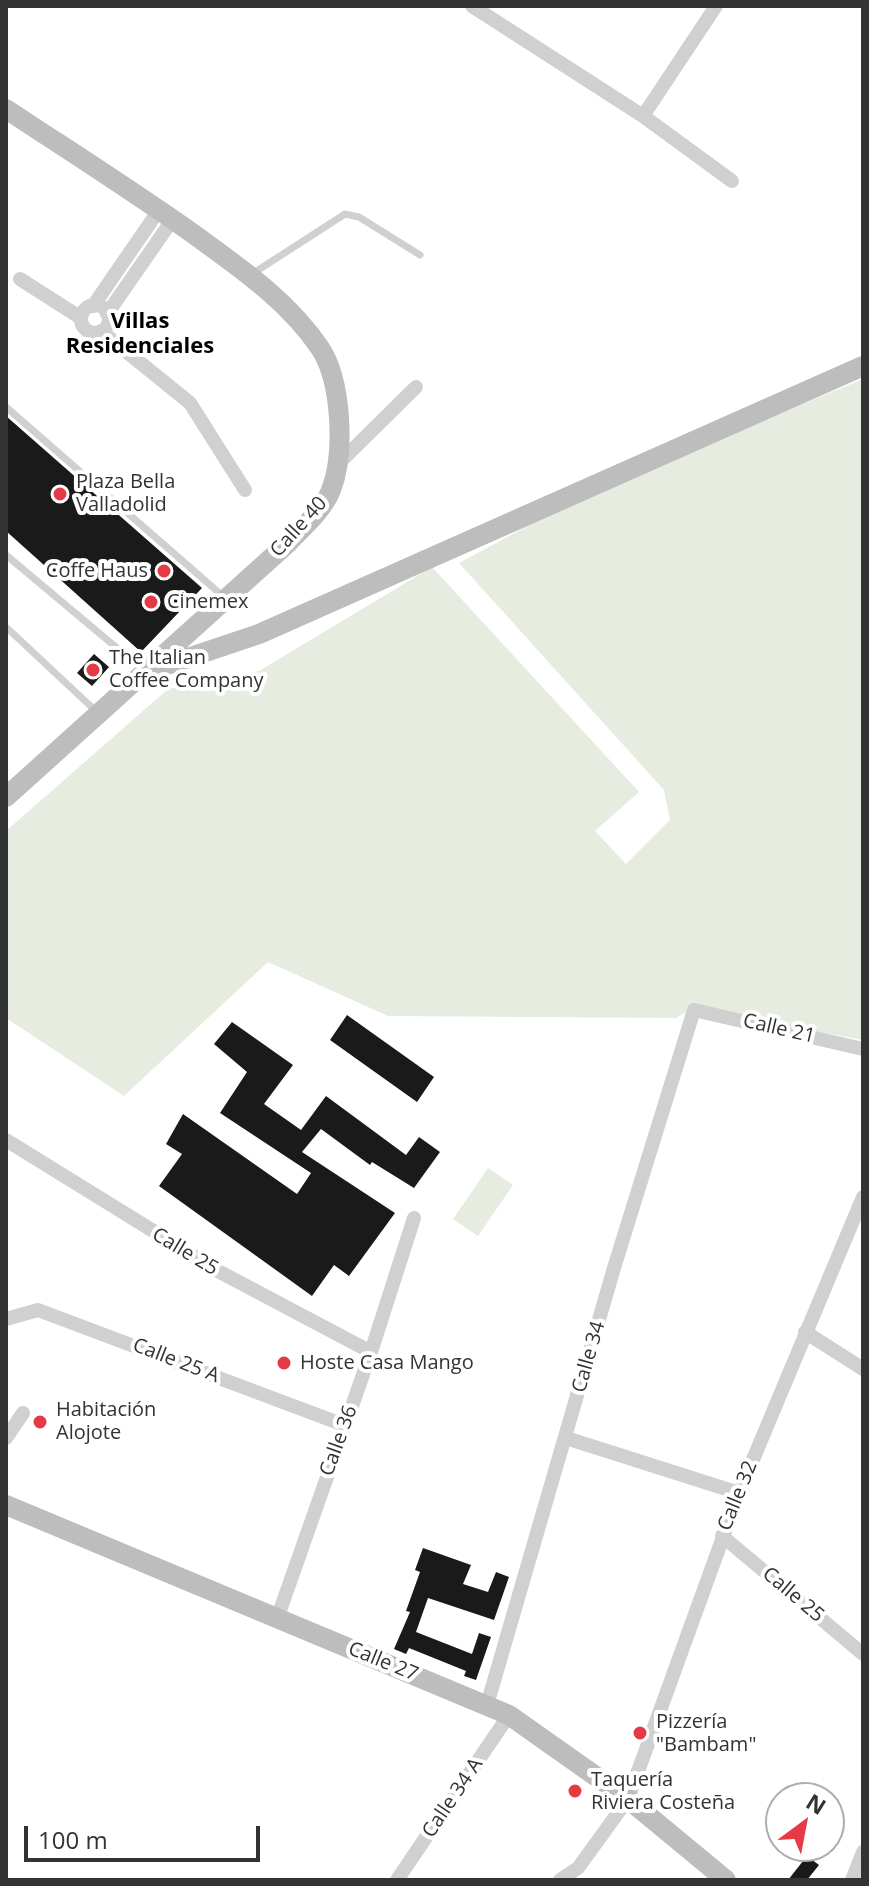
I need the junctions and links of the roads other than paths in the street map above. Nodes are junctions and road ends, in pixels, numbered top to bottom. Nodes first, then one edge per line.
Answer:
1 (472, 6) edge
2 (716, 6) edge
3 (6, 109) edge
4 (643, 116) junction
5 (732, 181) dead end
6 (166, 214) junction
7 (420, 255) dead end
8 (250, 275) junction
9 (20, 279) dead end
10 (93, 306) junction
11 (107, 314) junction
12 (81, 318) junction
13 (101, 331) junction
14 (863, 366) edge
15 (416, 387) dead end
16 (6, 407) edge
17 (338, 464) junction
18 (245, 490) dead end
19 (6, 555) edge
20 (226, 600) junction
21 (6, 627) edge
22 (145, 673) junction
23 (100, 714) junction
24 (6, 797) edge
25 (694, 1010) joint
26 (863, 1049) edge
27 (6, 1140) edge
28 (863, 1197) edge
29 (414, 1218) dead end
30 (6, 1319) edge
31 (805, 1332) junction
32 (371, 1352) junction
33 (863, 1369) edge
34 (23, 1413) dead end
35 (344, 1425) junction
36 (6, 1438) edge
37 (566, 1438) junction
38 (739, 1493) junction
39 (6, 1505) edge
40 (722, 1536) junction
41 (277, 1619) junction
42 (863, 1654) edge
43 (487, 1705) junction
44 (509, 1715) junction
45 (628, 1799) junction
46 (863, 1852) edge
47 (576, 1874) edge
48 (397, 1880) edge
49 (560, 1880) edge
50 (726, 1880) edge
51 (852, 1880) edge

1 - 4 street
2 - 4 street
3 - 6 main road, Calle 40
4 - 5 street
6 - 8 main road, Calle 40
6 - 10 street
6 - 11 street
7 - 8 lane
8 - 17 main road, Calle 40
9 - 12 street
10 - 11 street
10 - 12 street
11 - 13 street
12 - 13 street
13 - 18 street
14 - 22 main road
15 - 17 street
16 - 20 lane
17 - 20 main road, Calle 40
19 - 22 lane
20 - 22 main road, Calle 40
21 - 23 lane
22 - 23 main road, Calle 40
23 - 24 main road, Calle 40
25 - 26 street, Calle 21
25 - 37 street, Calle 34
27 - 32 street, Calle 25
28 - 31 street, Calle 32
29 - 32 street, Calle 36
30 - 35 street, Calle 25 A
31 - 33 street
31 - 38 street, Calle 32
32 - 35 street, Calle 36
34 - 36 street
35 - 41 street, Calle 36
37 - 38 street
37 - 43 street, Calle 34
38 - 40 street, Calle 32
39 - 41 main road, Calle 27
40 - 42 street, Calle 25
40 - 45 street, Calle 32
41 - 43 main road, Calle 27
43 - 44 main road, Calle 27
44 - 45 main road, Calle 27
44 - 48 street, Calle 34 A
45 - 47 street
45 - 50 main road, Calle 27
46 - 51 street
47 - 49 street

